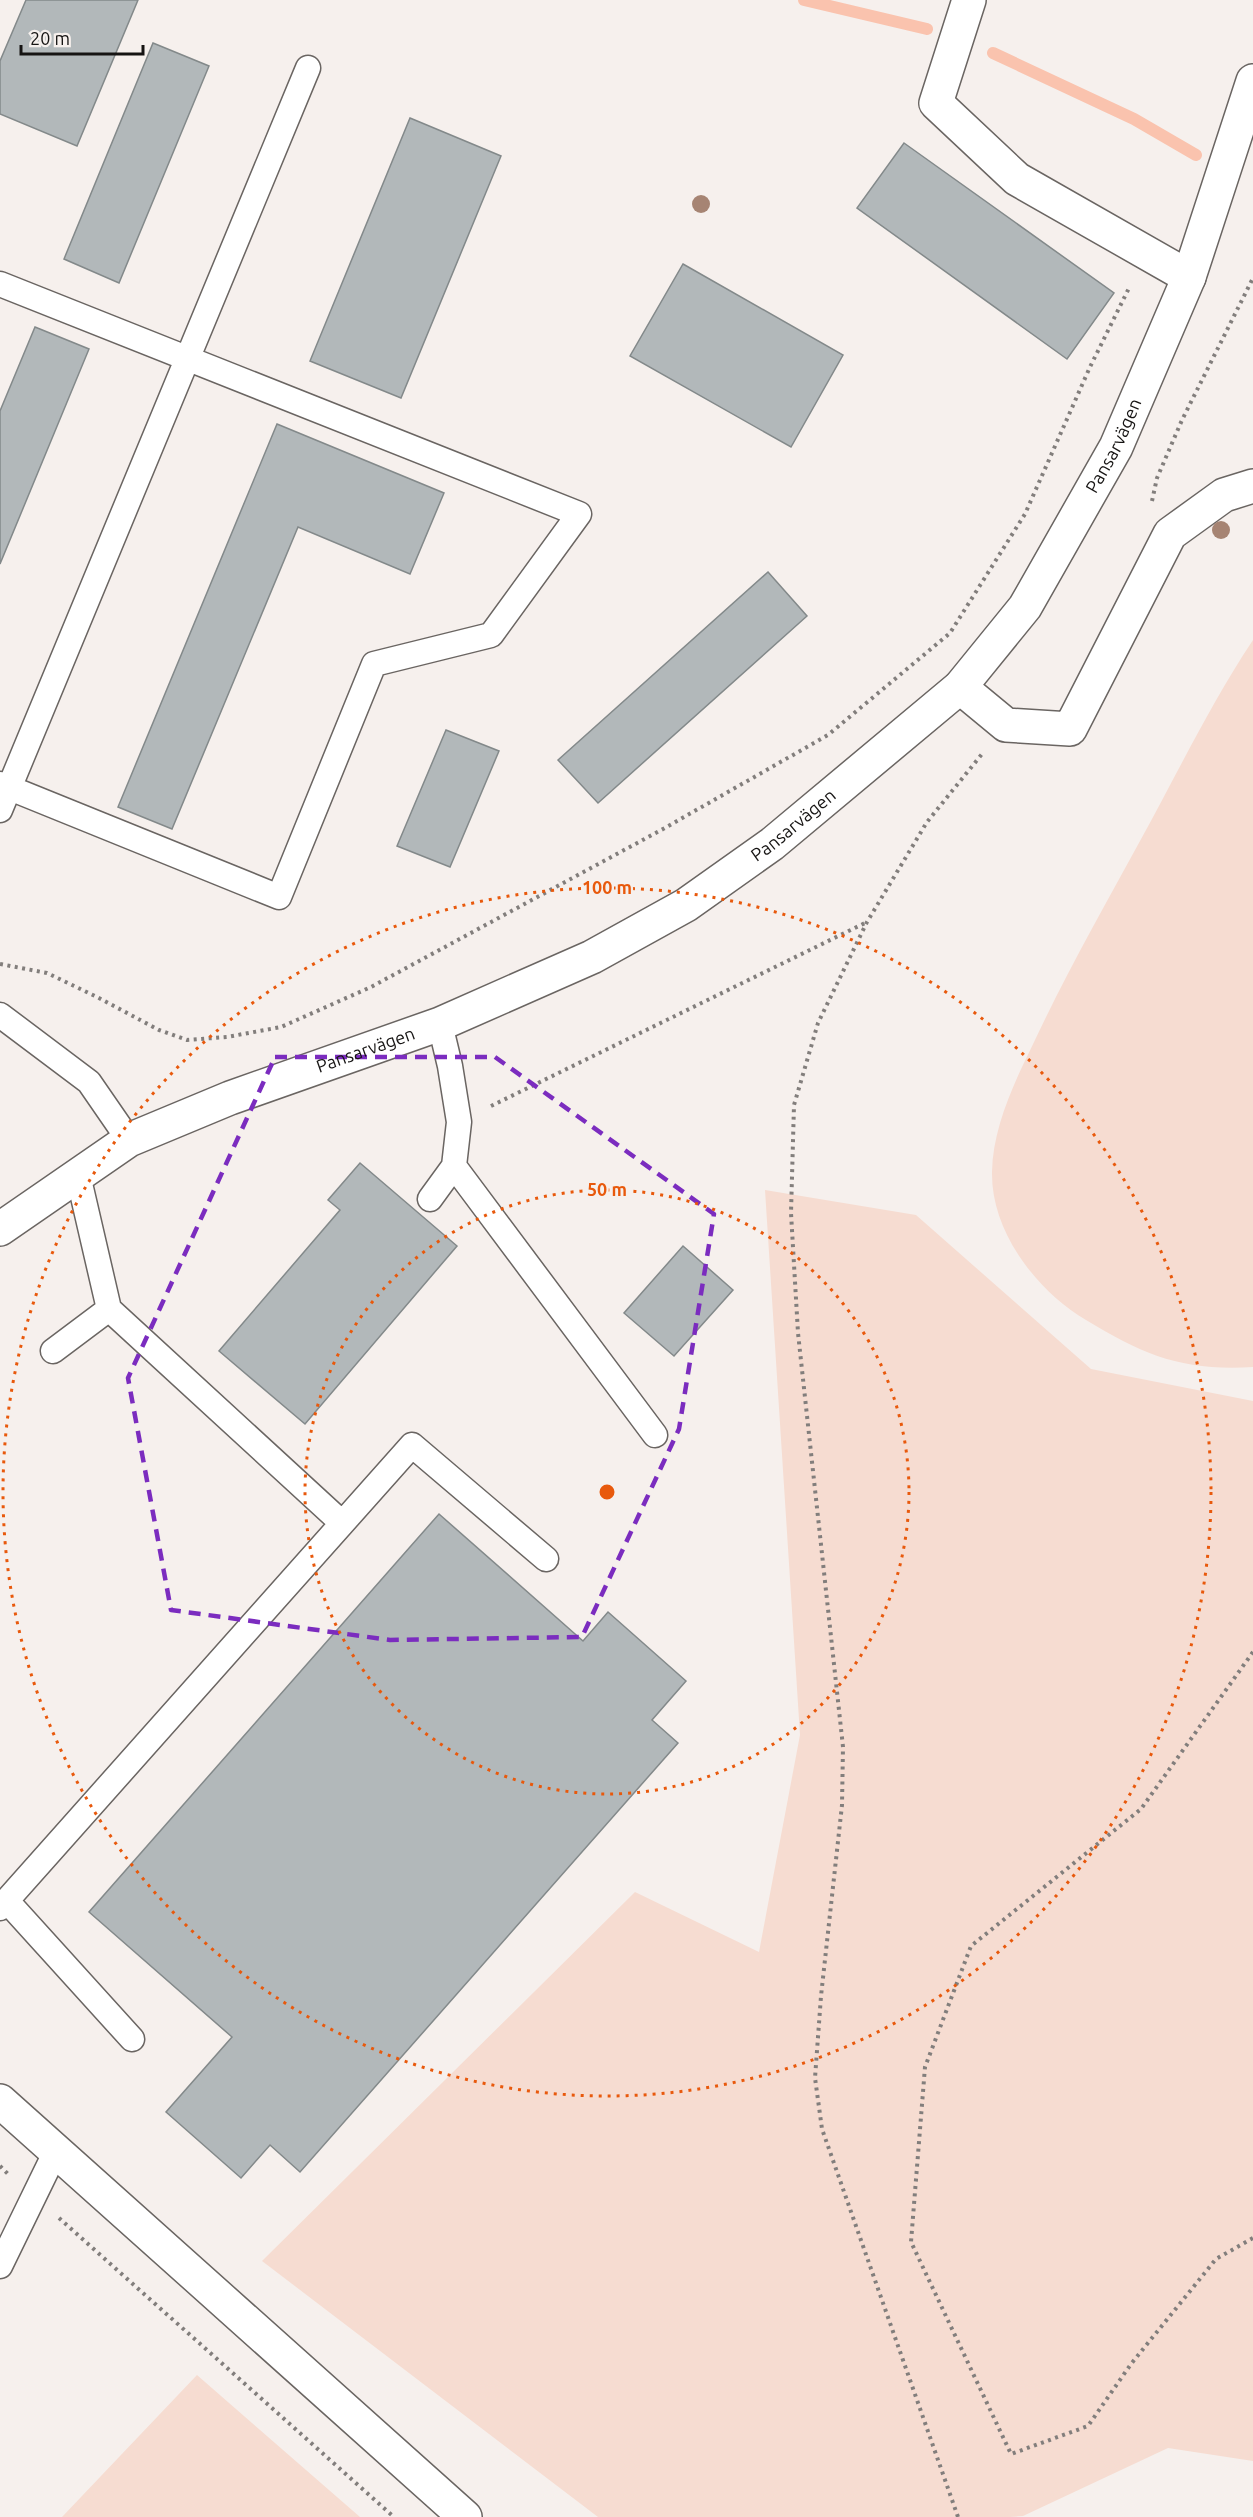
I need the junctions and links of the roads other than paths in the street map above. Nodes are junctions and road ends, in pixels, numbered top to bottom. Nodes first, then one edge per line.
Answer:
1 (969, 0) edge
2 (308, 68) dead end
3 (1253, 81) edge
4 (1189, 278) junction
5 (0, 284) edge
6 (188, 358) junction
7 (1253, 486) edge
8 (960, 687) junction
9 (3, 794) edge
10 (0, 1015) edge
11 (440, 1024) junction
12 (129, 1140) junction
13 (454, 1166) junction
14 (78, 1175) junction
15 (430, 1199) dead end
16 (0, 1229) edge
17 (109, 1309) junction
18 (53, 1351) dead end
19 (655, 1435) dead end
20 (342, 1523) junction
21 (546, 1559) dead end
22 (3, 1904) edge
23 (132, 2038) dead end
24 (0, 2102) edge
25 (56, 2151) junction
26 (0, 2266) edge
27 (465, 2517) edge

1 - 4 street
2 - 6 lane
3 - 4 street, Pansarvägen
4 - 8 street, Pansarvägen
5 - 6 lane
6 - 9 lane
6 - 9 lane
7 - 8 street
8 - 11 street, Pansarvägen
10 - 12 lane
11 - 12 street, Pansarvägen
11 - 13 lane
12 - 14 street, Pansarvägen
13 - 15 lane
13 - 19 lane
14 - 16 street, Pansarvägen
14 - 17 lane
17 - 18 lane
17 - 20 lane
20 - 21 lane
20 - 22 lane
22 - 23 lane
24 - 25 street
25 - 26 lane
25 - 27 street

